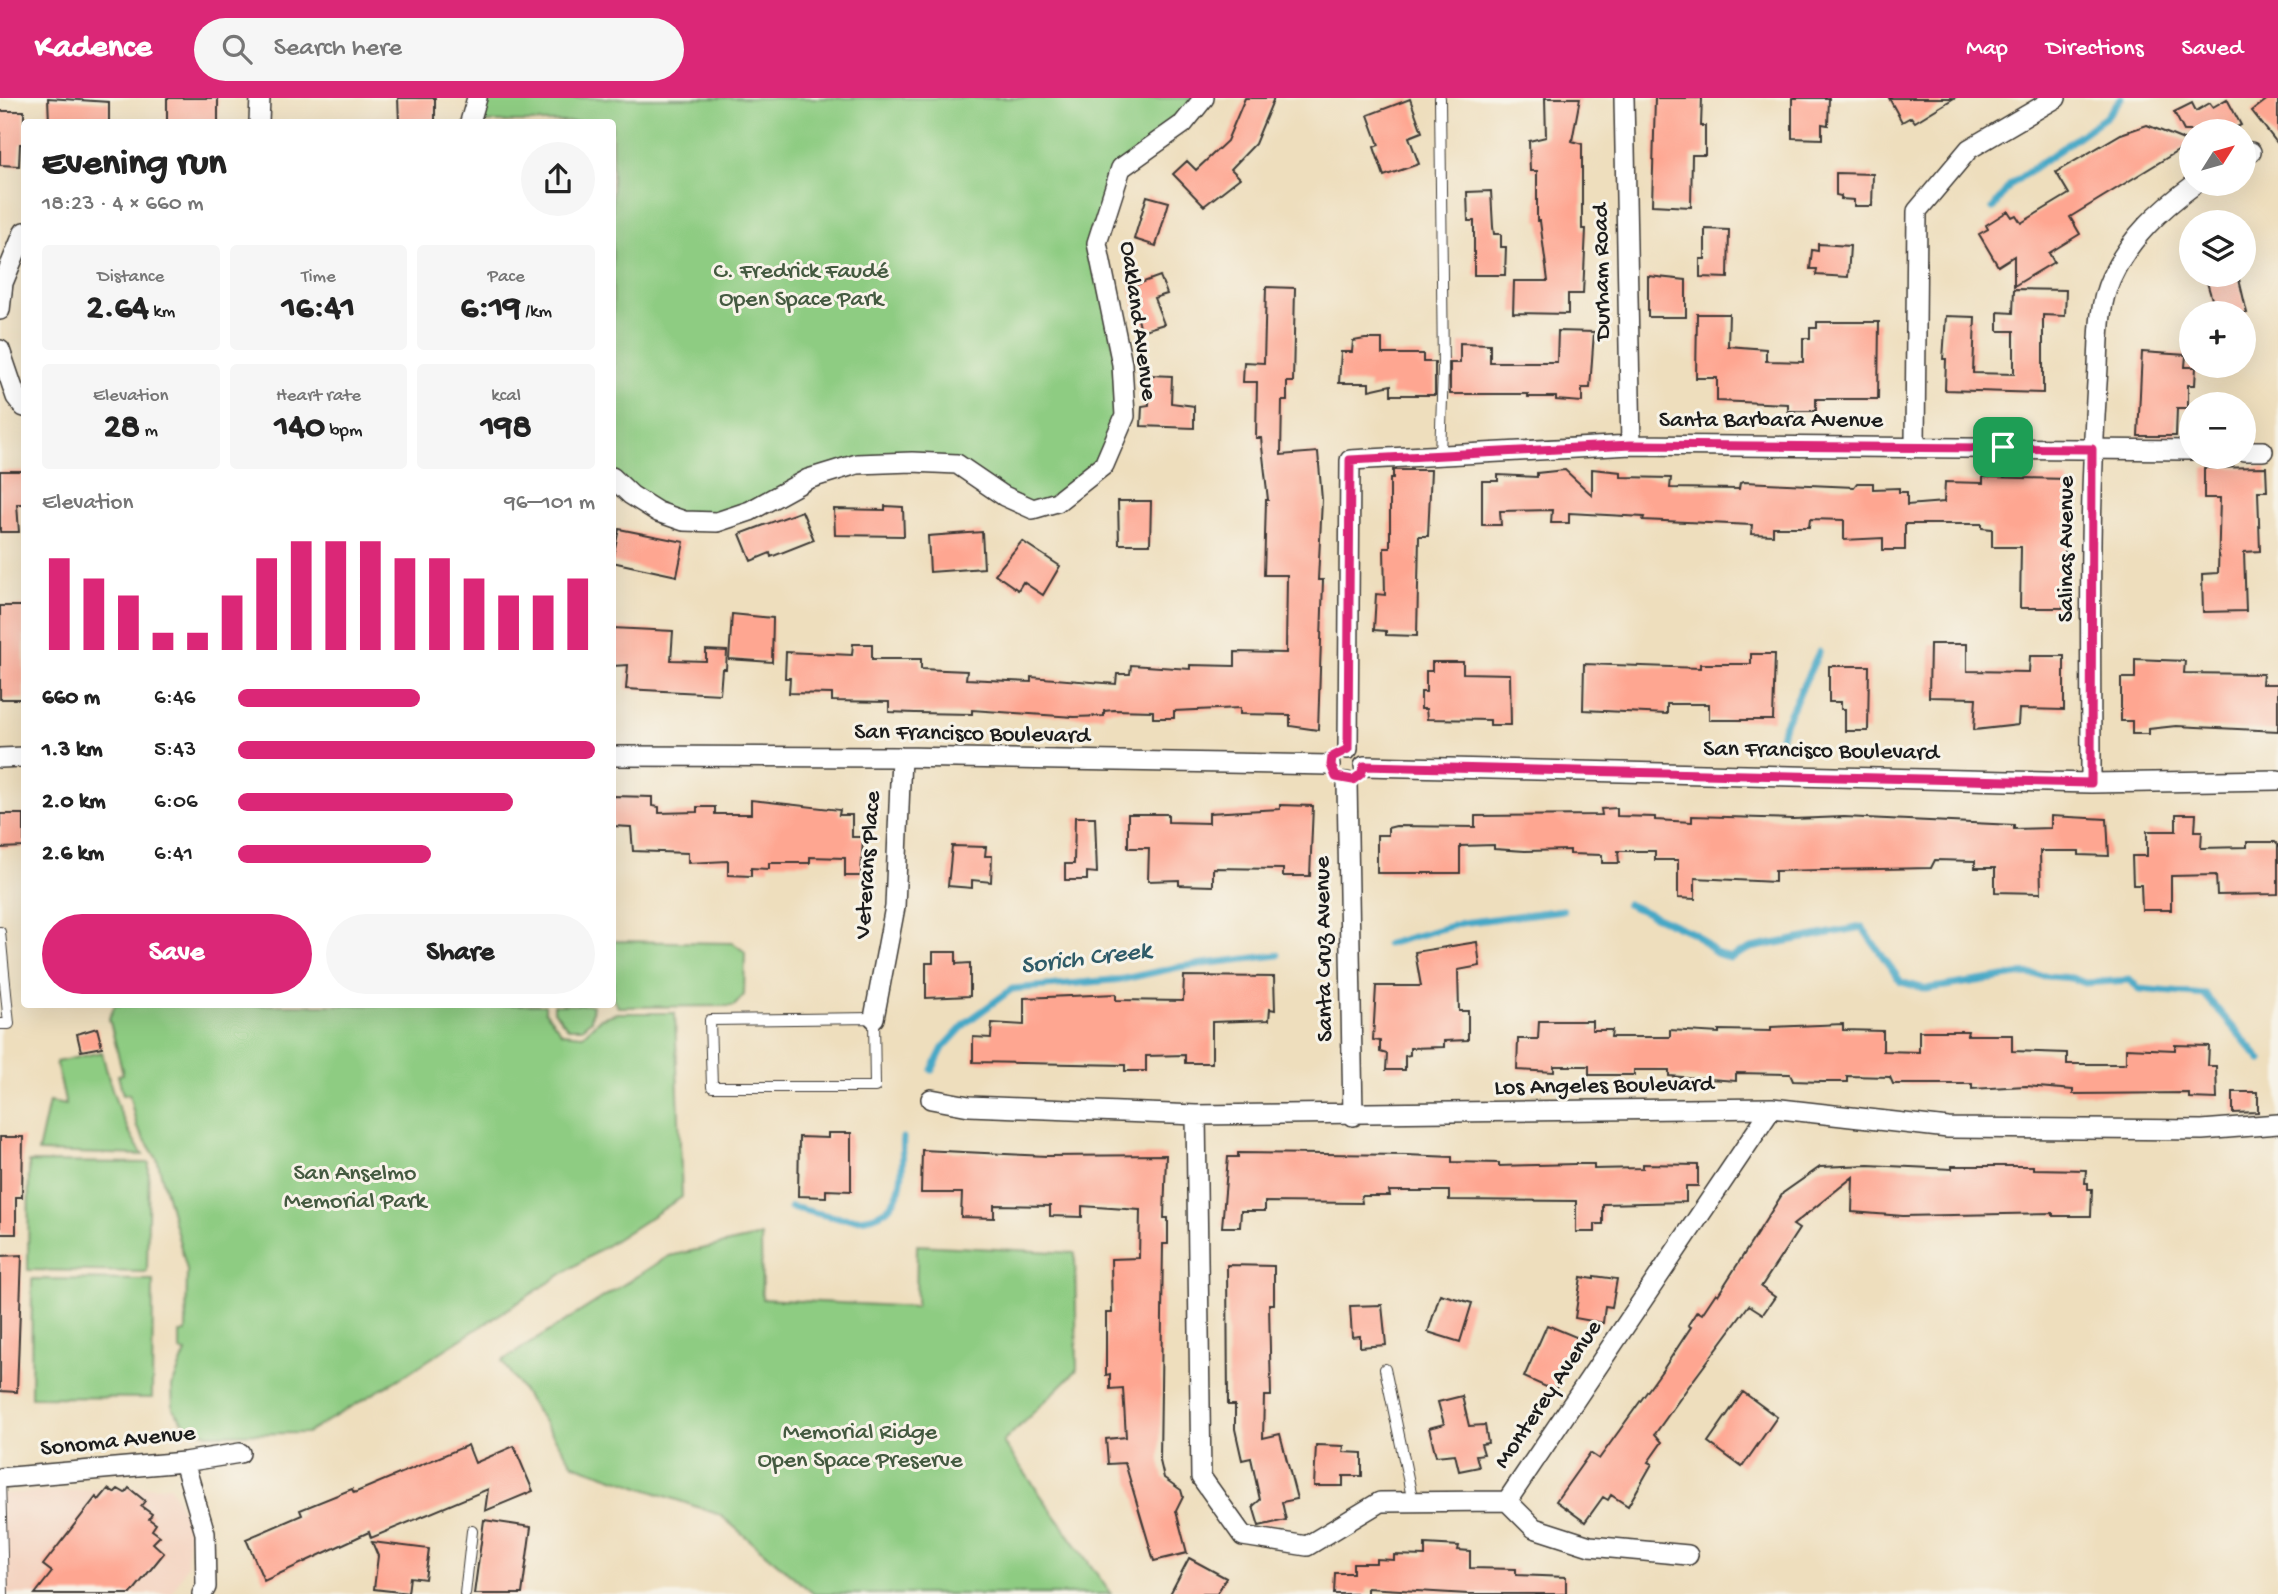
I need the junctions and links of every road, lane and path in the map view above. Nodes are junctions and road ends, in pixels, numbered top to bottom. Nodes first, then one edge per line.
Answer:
1 (260, 98) edge
2 (477, 98) edge
3 (1203, 98) edge
4 (1440, 98) edge
5 (1624, 98) edge
6 (2056, 98) edge
7 (259, 119) edge
8 (471, 119) edge
9 (2179, 196) edge
10 (21, 239) edge
11 (0, 310) edge
12 (0, 350) edge
13 (21, 403) edge
14 (1631, 445) junction
15 (1915, 446) junction
16 (2092, 449) junction
17 (2179, 450) edge
18 (1440, 455) junction
19 (616, 481) edge
20 (1348, 749) junction
21 (616, 756) edge
22 (21, 757) edge
23 (901, 757) junction
24 (0, 758) edge
25 (1331, 765) junction
26 (1364, 766) junction
27 (2278, 780) edge
28 (1347, 782) junction
29 (2091, 783) junction
30 (0, 932) edge
31 (3, 993) edge
32 (874, 1018) junction
33 (0, 1024) edge
34 (931, 1099) dead end
35 (1772, 1108) junction
36 (1196, 1115) junction
37 (1353, 1115) junction
38 (2278, 1124) edge
39 (1385, 1369) dead end
40 (240, 1452) dead end
41 (184, 1462) junction
42 (0, 1478) edge
43 (1413, 1502) junction
44 (1507, 1502) junction
45 (472, 1531) dead end
46 (1688, 1555) dead end
47 (3, 1594) edge
48 (202, 1594) edge
49 (465, 1594) edge

1 - 7 street
2 - 8 street
3 - 19 street, Oakland Avenue
4 - 18 lane
5 - 14 street, Durham Road
6 - 15 street
9 - 16 street, Salinas Avenue
10 - 11 street
12 - 13 street
14 - 15 street, Santa Barbara Avenue
14 - 18 street, Santa Barbara Avenue
15 - 16 street, Santa Barbara Avenue
16 - 17 street, Santa Barbara Avenue
16 - 29 street, Salinas Avenue
18 - 20 street, Santa Barbara Avenue
20 - 25 street
20 - 26 street
21 - 23 street, San Francisco Boulevard
22 - 24 street
23 - 25 street, San Francisco Boulevard
23 - 32 street, Veterans Place
25 - 28 street
26 - 28 street
26 - 29 street, San Francisco Boulevard
27 - 29 street, San Francisco Boulevard
28 - 37 street, Santa Cruz Avenue
30 - 31 lane
31 - 33 lane
32 - 32 lane
34 - 36 street, Los Angeles Boulevard
35 - 37 street, Los Angeles Boulevard
35 - 38 street, Los Angeles Boulevard
35 - 44 street, Monterey Avenue
36 - 37 street, Los Angeles Boulevard
36 - 43 street, Monterey Avenue
39 - 43 lane
40 - 41 street, Sonoma Avenue
41 - 42 street, Sonoma Avenue
41 - 48 street
42 - 47 lane
43 - 44 street, Monterey Avenue
44 - 46 street
45 - 49 lane

